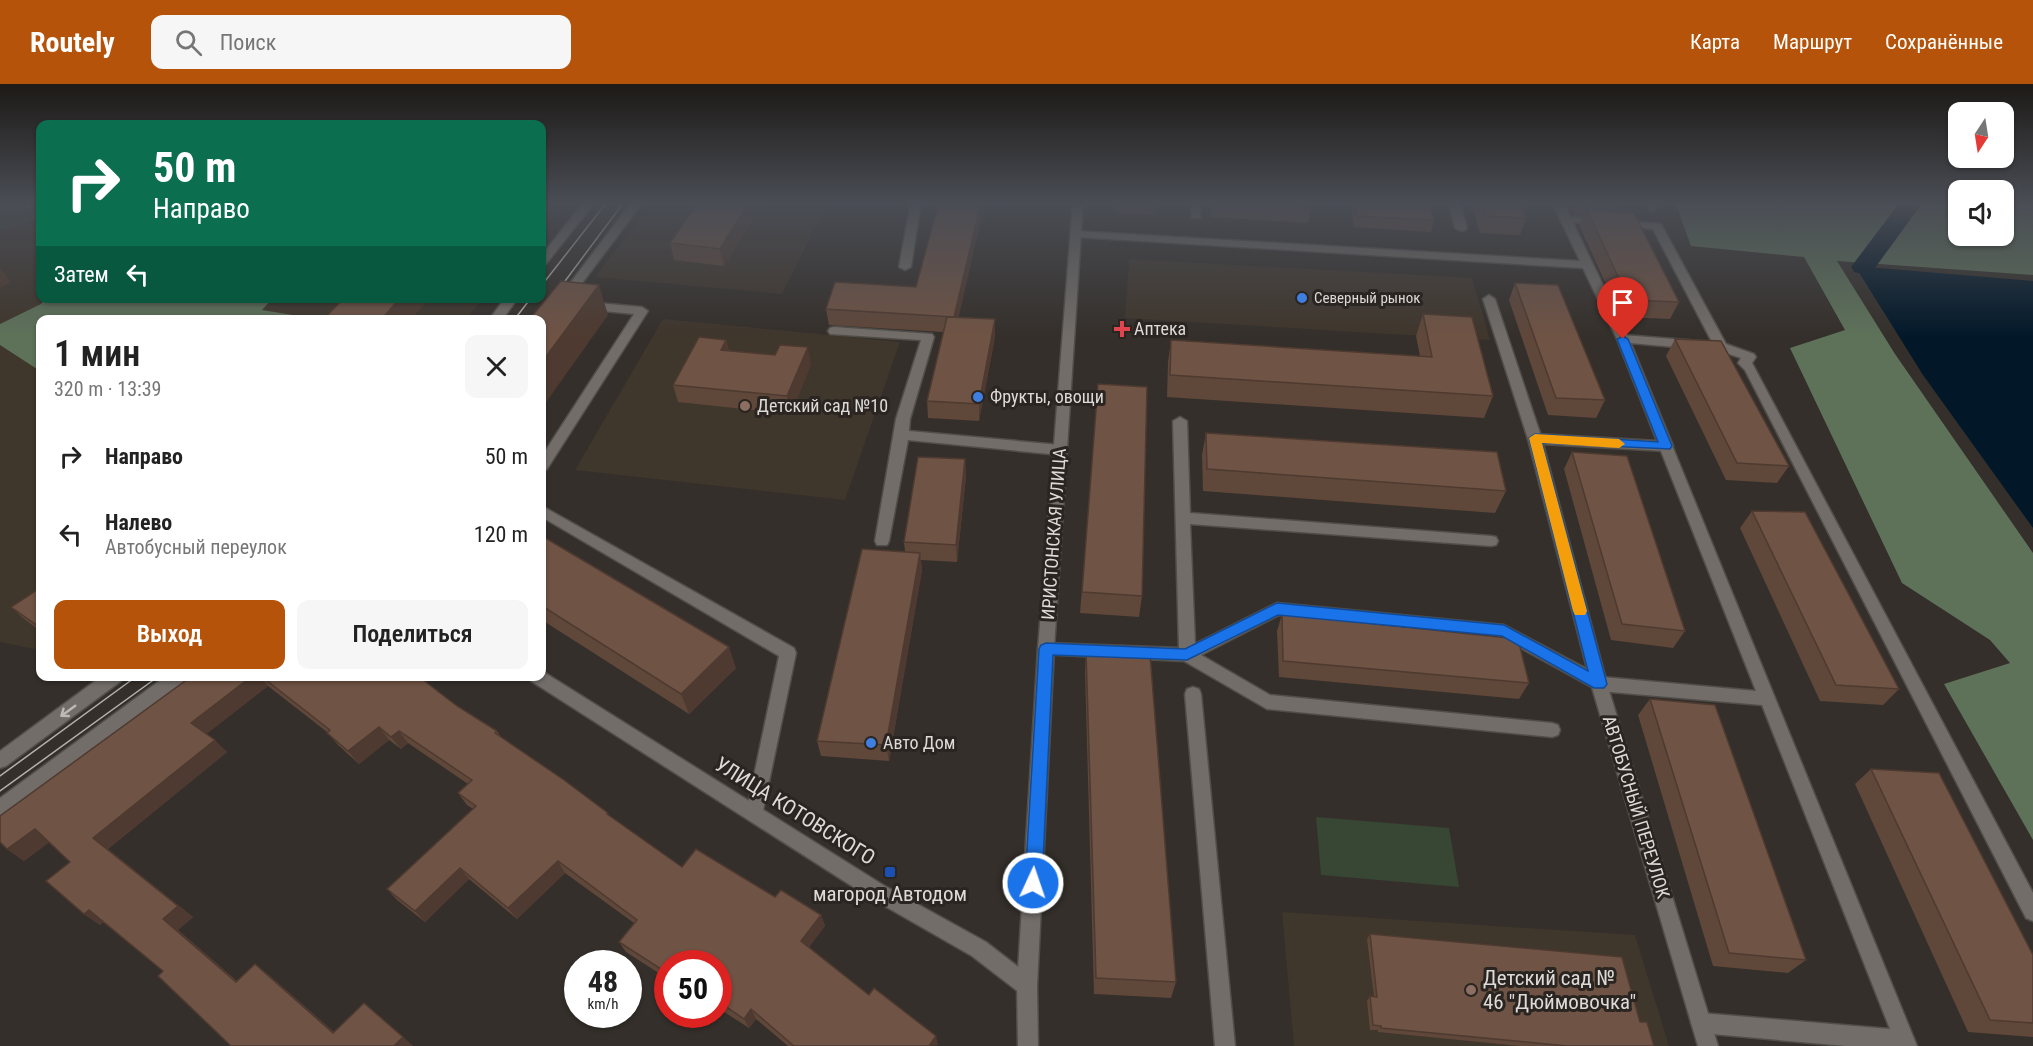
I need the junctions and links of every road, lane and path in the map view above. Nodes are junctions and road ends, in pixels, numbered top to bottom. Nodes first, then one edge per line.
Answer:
1 (604, 247) edge
2 (908, 247) edge
3 (1075, 247) edge
4 (1288, 247) edge
5 (1578, 247) edge
6 (1668, 247) edge
7 (1586, 265) junction
8 (905, 267) dead end
9 (1489, 299) dead end
10 (562, 301) junction
11 (508, 303) edge
12 (499, 315) edge
13 (546, 323) edge
14 (834, 331) edge
15 (1623, 339) junction
16 (1721, 347) junction
17 (1180, 422) dead end
18 (902, 435) junction
19 (1535, 438) junction
20 (1666, 446) junction
21 (1060, 450) junction
22 (546, 460) edge
23 (546, 513) edge
24 (1183, 518) junction
25 (882, 541) dead end
26 (1491, 542) dead end
27 (1046, 649) junction
28 (1187, 655) junction
29 (108, 681) edge
30 (172, 681) edge
31 (545, 681) edge
32 (1599, 684) junction
33 (1193, 694) dead end
34 (1767, 699) junction
35 (1552, 730) dead end
36 (0, 761) edge
37 (0, 808) edge
38 (755, 814) junction
39 (2033, 912) edge
40 (1027, 986) junction
41 (1701, 1023) junction
42 (1906, 1043) edge
43 (1028, 1046) edge
44 (1225, 1046) edge
45 (1708, 1046) edge

1 - 10 street
2 - 8 street
3 - 21 street, ИРИСТОНСКАЯ УЛИЦА
4 - 7 street
5 - 7 street
6 - 16 street
7 - 15 street
9 - 19 street, АВТОБУСНЫЙ ПЕРЕУЛОК
10 - 13 street
10 - 22 street
11 - 12 street
14 - 18 street
15 - 16 street
15 - 20 street
16 - 39 street
17 - 24 street
18 - 21 street
18 - 25 street
19 - 20 street
19 - 32 street, АВТОБУСНЫЙ ПЕРЕУЛОК
20 - 34 street
21 - 27 street, ИРИСТОНСКАЯ УЛИЦА
23 - 38 street
24 - 26 street
24 - 28 street
27 - 28 street
27 - 40 street, ИРИСТОНСКАЯ УЛИЦА
28 - 32 street
28 - 35 street
29 -> 36 street
30 - 37 street
31 - 38 street, УЛИЦА КОТОВСКОГО
32 - 34 street
32 - 41 street, АВТОБУСНЫЙ ПЕРЕУЛОК
33 - 44 street
34 - 42 street
38 - 40 street, УЛИЦА КОТОВСКОГО
40 - 43 street, ИРИСТОНСКАЯ УЛИЦА
41 - 42 street
41 - 45 street, АВТОБУСНЫЙ ПЕРЕУЛОК

